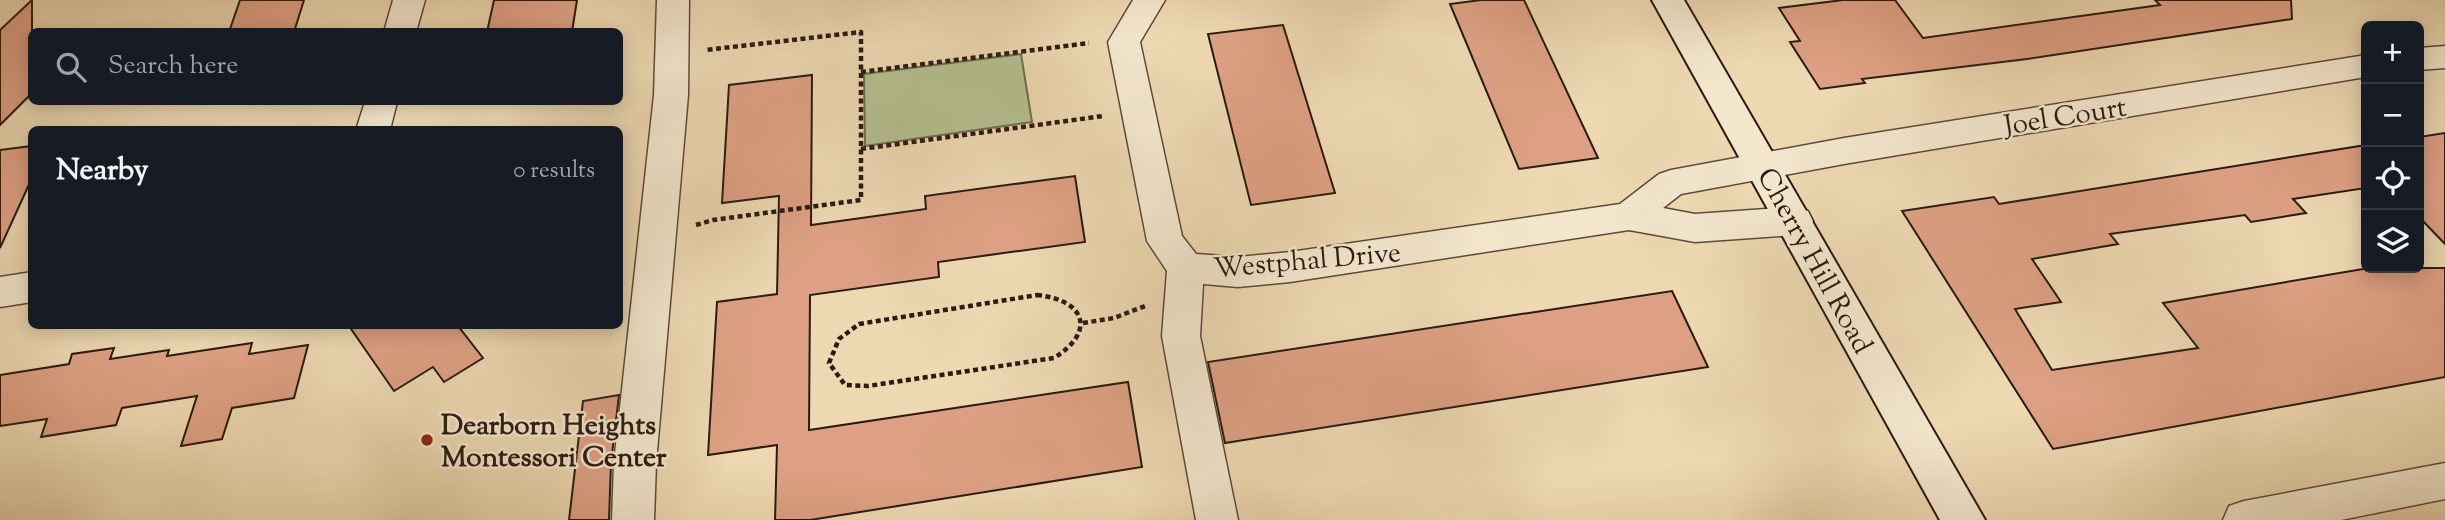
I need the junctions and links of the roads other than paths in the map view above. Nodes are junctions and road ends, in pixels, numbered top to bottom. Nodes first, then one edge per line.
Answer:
1 (409, 0) edge
2 (673, 0) edge
3 (1668, 0) edge
4 (1142, 4) edge
5 (401, 28) edge
6 (2445, 57) edge
7 (2424, 59) edge
8 (2361, 67) edge
9 (380, 105) edge
10 (374, 126) edge
11 (1763, 166) junction
12 (1629, 216) junction
13 (1795, 221) junction
14 (1186, 268) junction
15 (28, 288) edge
16 (0, 292) edge
17 (2445, 481) edge
18 (633, 520) edge
19 (1217, 520) edge
20 (1963, 520) edge
21 (2245, 520) edge

1 - 5 street
2 - 18 street
3 - 11 main road, Cherry Hill Road
4 - 14 street, Westphal Drive
6 - 7 street
8 - 11 street, Joel Court
9 - 10 street
11 - 12 street, Westphal Drive
11 - 13 main road, Cherry Hill Road
12 - 13 street, Westphal Drive
12 - 14 street, Westphal Drive
13 - 20 main road, Cherry Hill Road
14 - 19 street
15 - 16 street
17 - 21 street

